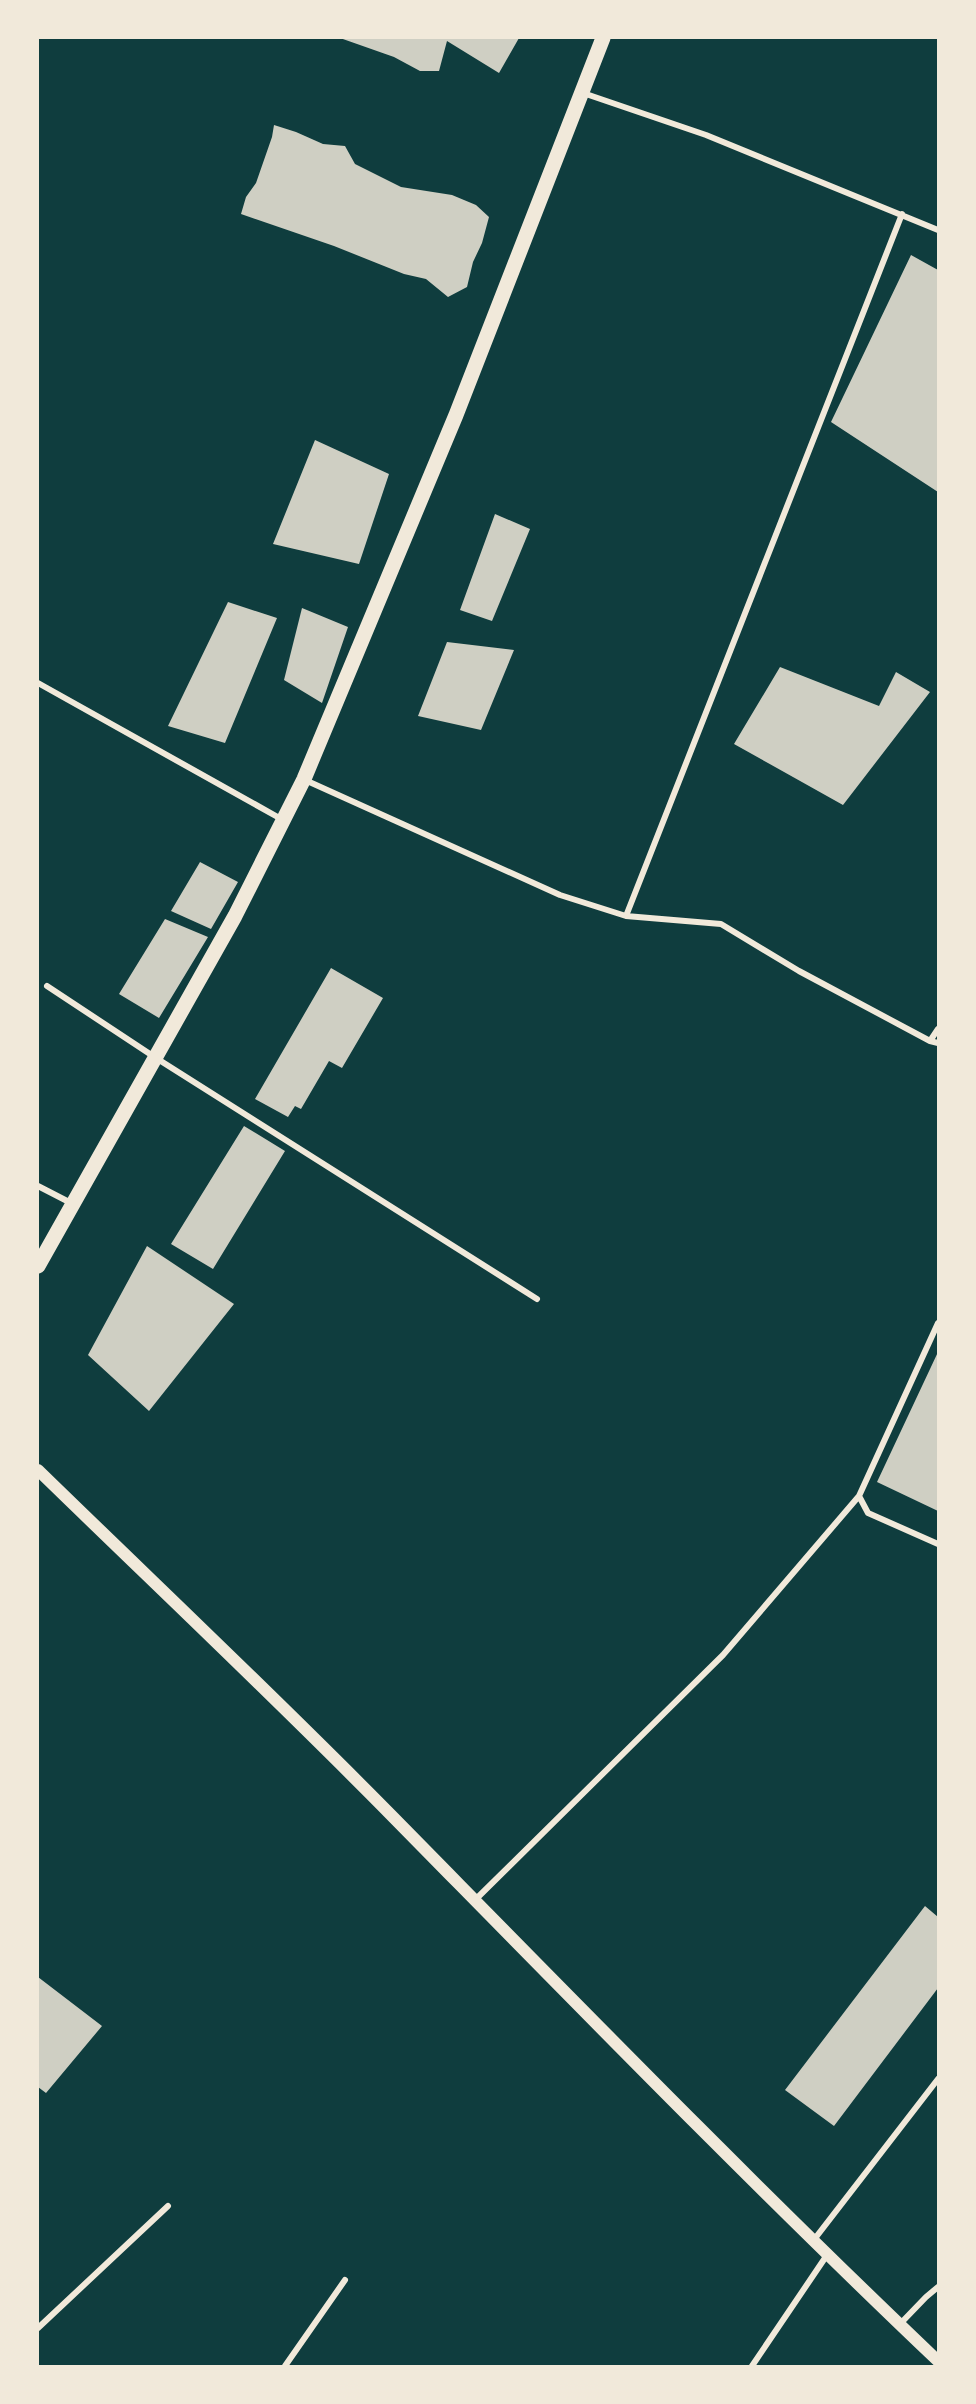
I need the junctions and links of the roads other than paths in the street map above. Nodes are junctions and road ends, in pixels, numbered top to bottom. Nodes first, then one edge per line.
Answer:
1 (603, 38) edge
2 (580, 92) junction
3 (902, 214) junction
4 (939, 230) edge
5 (38, 683) edge
6 (304, 779) junction
7 (284, 820) junction
8 (626, 915) junction
9 (47, 986) dead end
10 (939, 1029) edge
11 (930, 1041) junction
12 (939, 1043) edge
13 (156, 1058) junction
14 (38, 1186) edge
15 (72, 1204) junction
16 (38, 1266) edge
17 (537, 1299) dead end
18 (939, 1323) edge
19 (38, 1470) edge
20 (859, 1496) junction
21 (939, 1544) edge
22 (474, 1901) junction
23 (939, 2079) edge
24 (168, 2206) dead end
25 (813, 2242) junction
26 (827, 2255) junction
27 (345, 2280) dead end
28 (939, 2287) edge
29 (900, 2324) junction
30 (38, 2328) edge
31 (939, 2361) edge
32 (285, 2367) edge
33 (753, 2367) edge

1 - 2 main road
2 - 3 street
2 - 6 main road
3 - 4 street
3 - 8 street
5 - 7 street
6 - 7 main road
6 - 8 street
7 - 13 main road
8 - 11 street
9 - 13 street
10 - 11 street
11 - 12 street
13 - 15 main road
13 - 17 street
14 - 15 street
15 - 16 main road
18 - 20 street
19 - 22 main road
20 - 21 street
20 - 22 street
22 - 25 main road
23 - 25 street
24 - 30 street
25 - 26 main road
26 - 29 main road
26 - 33 street
27 - 32 street
28 - 29 street
29 - 31 main road

